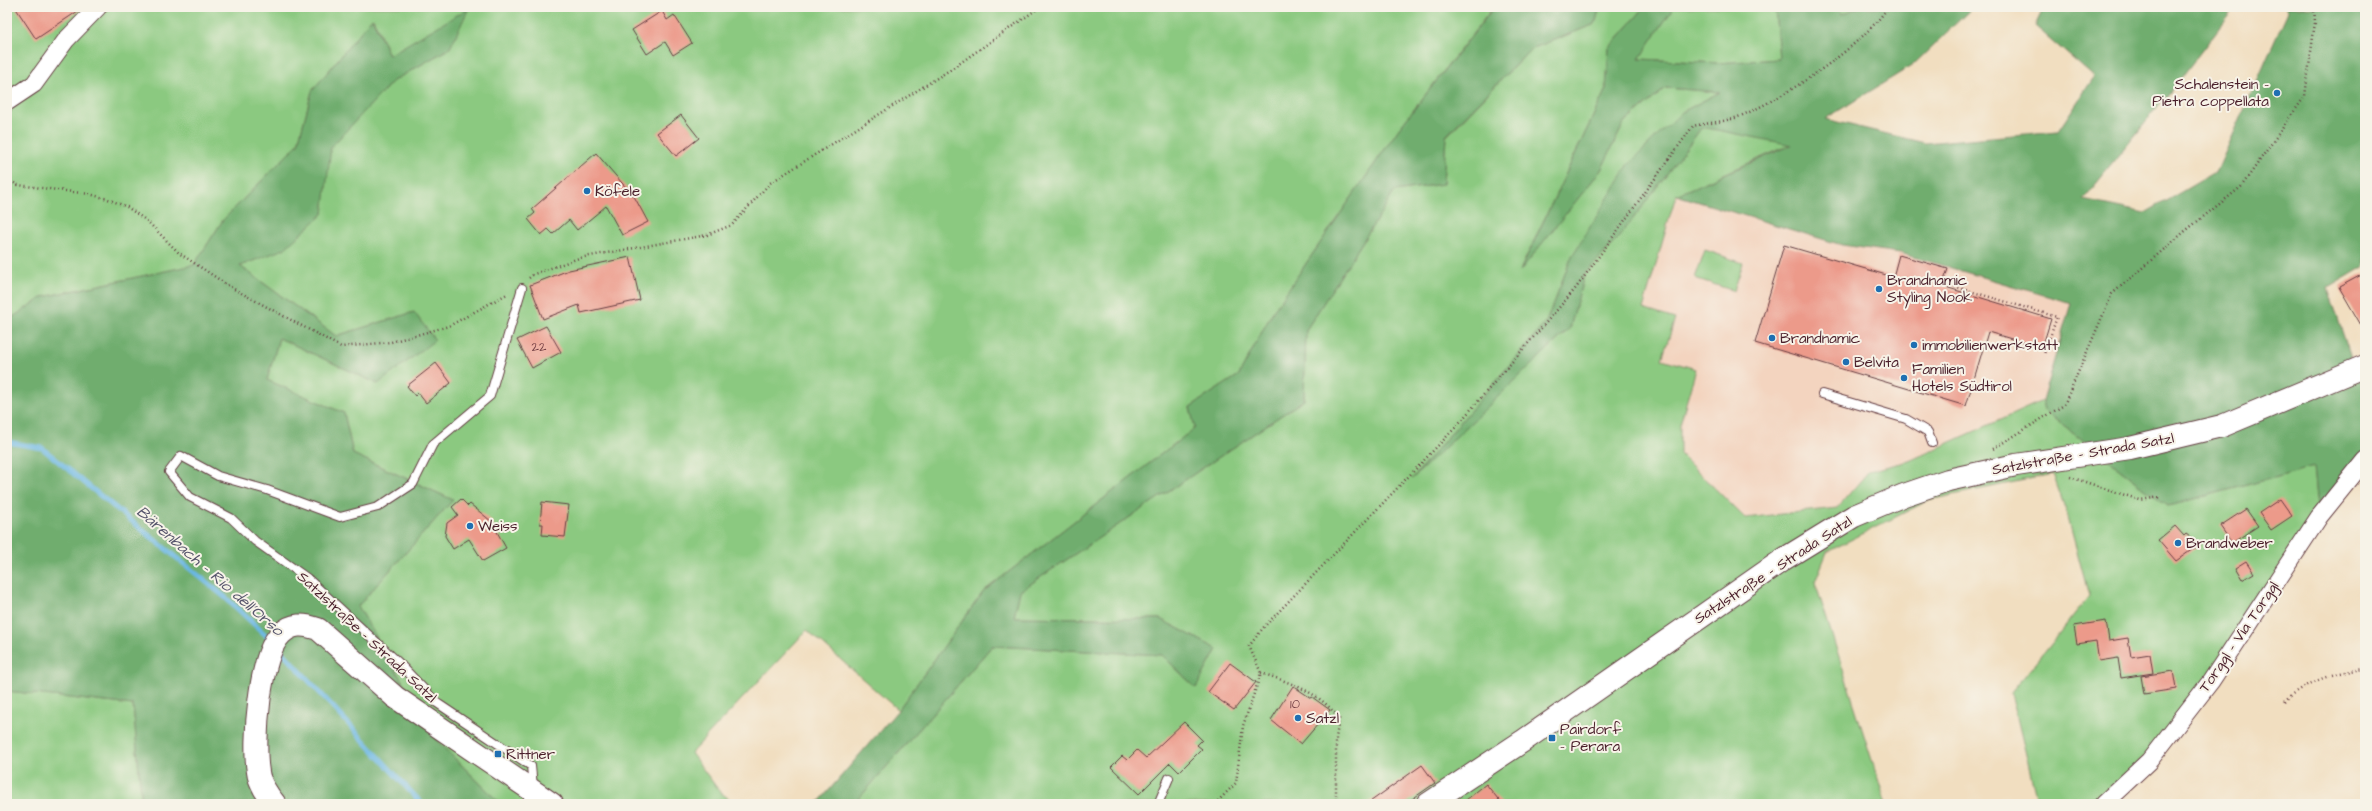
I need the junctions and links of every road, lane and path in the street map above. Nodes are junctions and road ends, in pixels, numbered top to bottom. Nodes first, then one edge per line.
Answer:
1 (98, 7) edge
2 (1040, 7) edge
3 (1888, 7) edge
4 (2314, 7) edge
5 (7, 102) edge
6 (7, 179) edge
7 (1943, 282) dead end
8 (522, 288) junction
9 (2044, 354) dead end
10 (2365, 366) edge
11 (1822, 394) dead end
12 (1932, 443) dead end
13 (1992, 450) dead end
14 (2057, 458) junction
15 (2365, 460) edge
16 (2161, 497) dead end
17 (2365, 669) edge
18 (1261, 673) junction
19 (2284, 701) dead end
20 (1169, 778) dead end
21 (534, 791) junction
22 (275, 804) edge
23 (552, 804) edge
24 (1158, 804) edge
25 (1215, 804) edge
26 (1336, 804) edge
27 (1428, 804) edge
28 (2103, 804) edge

1 - 5 street
2 - 8 path
3 - 18 path
4 - 13 path
6 - 8 path
7 - 9 path
8 - 21 lane, Satzlstraße - Strada Satzl
10 - 14 street, Satzlstraße - Strada Satzl
11 - 12 lane
14 - 16 path
14 - 27 street, Satzlstraße - Strada Satzl
15 - 28 street, Torggl - Via Torggl
17 - 19 path
18 - 25 path
18 - 26 path
20 - 24 lane
21 - 22 street, Satzlstraße - Strada Satzl
21 - 23 street, Satzlstraße - Strada Satzl

